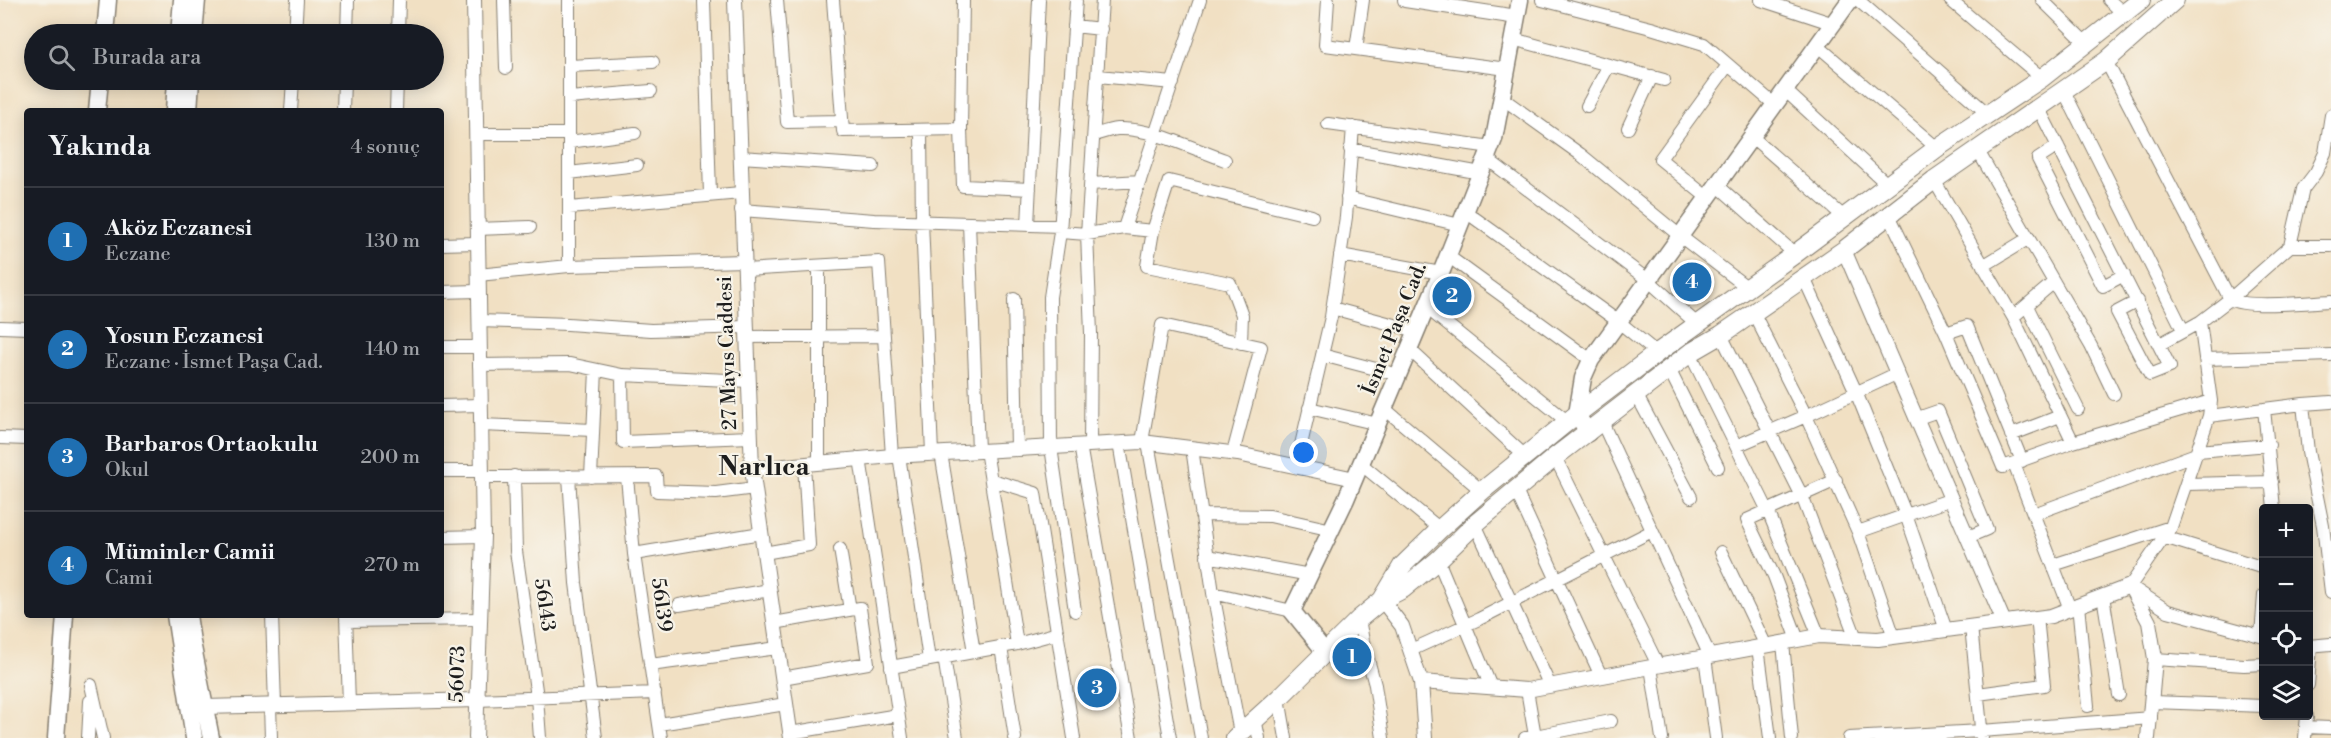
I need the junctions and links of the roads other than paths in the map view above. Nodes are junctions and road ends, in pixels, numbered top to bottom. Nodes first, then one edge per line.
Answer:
1 (108, 0) edge
2 (182, 0) edge
3 (197, 0) edge
4 (297, 0) edge
5 (348, 0) edge
6 (399, 0) edge
7 (474, 0) edge
8 (504, 0) edge
9 (568, 0) edge
10 (704, 0) edge
11 (735, 0) edge
12 (777, 0) edge
13 (833, 0) edge
14 (963, 0) edge
15 (1040, 0) edge
16 (1076, 0) edge
17 (1102, 0) edge
18 (1200, 0) edge
19 (1328, 0) edge
20 (1363, 0) edge
21 (1405, 0) edge
22 (1520, 0) edge
23 (1542, 0) edge
24 (1761, 0) edge
25 (1850, 0) edge
26 (1858, 0) edge
27 (1950, 0) edge
28 (2042, 0) edge
29 (2109, 0) edge
30 (2141, 0) edge
31 (2175, 0) edge
32 (1421, 1) edge
33 (2124, 14) junction
34 (1517, 17) junction
35 (106, 24) edge
36 (180, 24) edge
37 (195, 24) edge
38 (296, 24) edge
39 (347, 24) edge
40 (398, 24) edge
41 (1834, 24) junction
42 (1074, 26) junction
43 (1101, 29) junction
44 (1513, 39) junction
45 (2085, 42) junction
46 (1818, 46) junction
47 (1356, 49) junction
48 (2106, 61) junction
49 (653, 62) dead end
50 (1609, 65) junction
51 (1728, 65) junction
52 (569, 66) junction
53 (506, 68) dead end
54 (1507, 69) junction
55 (1098, 76) junction
56 (2042, 78) junction
57 (1173, 83) junction
58 (2063, 89) junction
59 (99, 90) edge
60 (175, 90) edge
61 (190, 90) edge
62 (292, 90) edge
63 (344, 90) edge
64 (397, 90) edge
65 (651, 91) dead end
66 (1786, 91) junction
67 (569, 98) junction
68 (1502, 98) junction
69 (1775, 105) junction
70 (1587, 106) dead end
71 (2038, 107) junction
72 (97, 108) edge
73 (174, 108) edge
74 (189, 108) edge
75 (291, 108) edge
76 (343, 108) edge
77 (396, 108) edge
78 (1988, 114) junction
79 (2331, 116) edge
80 (842, 121) junction
81 (1328, 124) dead end
82 (1353, 128) junction
83 (1629, 128) dead end
84 (961, 129) junction
85 (921, 131) junction
86 (635, 133) dead end
87 (476, 134) junction
88 (1094, 135) junction
89 (1155, 135) junction
90 (1751, 136) junction
91 (569, 138) junction
92 (2058, 146) junction
93 (1937, 148) junction
94 (1350, 150) junction
95 (1978, 151) junction
96 (2328, 153) edge
97 (740, 157) junction
98 (1486, 159) junction
99 (1225, 160) dead end
100 (637, 165) dead end
101 (873, 166) dead end
102 (569, 173) junction
103 (1934, 180) junction
104 (1140, 181) junction
105 (1091, 184) junction
106 (1888, 185) junction
107 (1030, 189) junction
108 (1712, 192) junction
109 (741, 193) junction
110 (710, 195) junction
111 (1347, 198) junction
112 (569, 208) junction
113 (741, 210) junction
114 (1312, 216) dead end
115 (1844, 217) junction
116 (1890, 217) junction
117 (1463, 219) junction
118 (922, 222) junction
119 (969, 224) junction
120 (1028, 225) junction
121 (530, 226) dead end
122 (1124, 228) junction
123 (1060, 229) junction
124 (1153, 231) junction
125 (1088, 234) junction
126 (477, 236) junction
127 (1680, 236) junction
128 (2029, 238) junction
129 (444, 243) edge
130 (2290, 246) junction
131 (2331, 246) edge
132 (1844, 250) junction
133 (1795, 254) junction
134 (1340, 255) junction
135 (1448, 256) junction
136 (569, 266) junction
137 (744, 266) junction
138 (819, 266) junction
139 (1983, 266) junction
140 (1441, 273) junction
141 (478, 274) junction
142 (2124, 275) junction
143 (1804, 278) junction
144 (1648, 280) junction
145 (2054, 282) junction
146 (1748, 288) junction
147 (478, 291) junction
148 (444, 292) edge
149 (1014, 299) dead end
150 (2230, 299) junction
151 (2138, 301) junction
152 (2331, 301) edge
153 (2027, 306) junction
154 (1332, 308) junction
155 (1427, 308) junction
156 (1754, 312) junction
157 (2013, 317) junction
158 (478, 321) junction
159 (1619, 322) junction
160 (2200, 322) junction
161 (1697, 324) junction
162 (0, 327) edge
163 (24, 328) edge
164 (2183, 330) junction
165 (1417, 331) junction
166 (747, 332) junction
167 (1946, 333) junction
168 (1721, 335) junction
169 (819, 336) junction
170 (884, 336) junction
171 (1241, 343) junction
172 (2160, 344) junction
173 (479, 346) junction
174 (444, 347) edge
175 (1410, 350) junction
176 (1656, 353) junction
177 (1690, 353) junction
178 (1322, 354) junction
179 (2331, 355) edge
180 (2206, 359) junction
181 (1591, 360) junction
182 (479, 365) junction
183 (1669, 369) junction
184 (596, 370) junction
185 (1898, 373) junction
186 (622, 375) junction
187 (1399, 375) junction
188 (749, 381) junction
189 (1856, 392) junction
190 (2114, 393) dead end
191 (1635, 394) junction
192 (1586, 397) junction
193 (2211, 401) junction
194 (2331, 402) edge
195 (2303, 404) junction
196 (444, 405) edge
197 (480, 405) junction
198 (1310, 408) junction
199 (2078, 409) dead end
200 (2264, 409) junction
201 (1382, 416) junction
202 (1806, 416) junction
203 (2060, 416) junction
204 (2209, 416) junction
205 (1572, 418) junction
206 (1917, 418) junction
207 (481, 425) junction
208 (1595, 427) junction
209 (593, 430) junction
210 (1769, 432) junction
211 (2011, 435) junction
212 (751, 437) junction
213 (0, 438) edge
214 (24, 439) edge
215 (1145, 442) junction
216 (2073, 442) junction
217 (1119, 443) junction
218 (1085, 445) junction
219 (2269, 445) junction
220 (1736, 446) junction
221 (1051, 447) junction
222 (1017, 448) junction
223 (1192, 448) junction
224 (982, 450) junction
225 (2197, 452) junction
226 (936, 453) junction
227 (1233, 453) junction
228 (895, 455) junction
229 (1526, 457) junction
230 (1555, 457) junction
231 (860, 458) junction
232 (819, 462) junction
233 (2018, 463) junction
234 (804, 464) junction
235 (1296, 466) junction
236 (1718, 467) dead end
237 (752, 468) junction
238 (444, 471) edge
239 (1358, 472) junction
240 (482, 474) junction
241 (514, 476) junction
242 (569, 476) junction
243 (591, 477) junction
244 (627, 477) junction
245 (992, 480) junction
246 (1836, 480) junction
247 (2272, 482) junction
248 (2186, 484) junction
249 (755, 488) junction
250 (1482, 491) junction
251 (1516, 491) junction
252 (1802, 496) junction
253 (1691, 497) dead end
254 (1952, 499) junction
255 (2274, 504) edge
256 (1768, 511) junction
257 (2034, 514) junction
258 (1201, 515) junction
259 (1906, 515) junction
260 (1475, 524) junction
261 (1440, 529) junction
262 (1332, 530) junction
263 (1652, 531) junction
264 (1858, 532) junction
265 (2168, 532) junction
266 (761, 533) junction
267 (483, 536) junction
268 (444, 537) edge
269 (1968, 537) junction
270 (840, 549) dead end
271 (1721, 552) dead end
272 (764, 553) junction
273 (634, 554) junction
274 (1604, 555) junction
275 (1207, 556) junction
276 (1438, 560) junction
277 (2053, 565) junction
278 (2259, 566) edge
279 (1310, 574) junction
280 (1556, 579) junction
281 (2130, 586) junction
282 (770, 590) junction
283 (2331, 592) edge
284 (1213, 593) junction
285 (2103, 596) junction
286 (1382, 600) junction
287 (1512, 602) junction
288 (679, 606) dead end
289 (2074, 607) junction
290 (850, 610) junction
291 (1075, 611) dead end
292 (1292, 611) junction
293 (2037, 617) junction
294 (65, 618) edge
295 (175, 618) edge
296 (189, 618) edge
297 (272, 618) edge
298 (346, 618) edge
299 (480, 619) junction
300 (1359, 619) junction
301 (2004, 622) junction
302 (774, 623) junction
303 (1466, 625) junction
304 (1971, 626) junction
305 (1946, 630) junction
306 (1058, 633) junction
307 (1819, 636) junction
308 (2259, 636) edge
309 (1894, 637) junction
310 (1856, 638) junction
311 (1798, 640) junction
312 (1783, 643) junction
313 (1017, 644) junction
314 (2331, 644) edge
315 (1762, 646) junction
316 (2313, 646) edge
317 (1000, 647) junction
318 (778, 648) junction
319 (1411, 650) junction
320 (974, 652) junction
321 (1326, 653) junction
322 (1707, 656) junction
323 (944, 657) junction
324 (2155, 659) junction
325 (929, 660) junction
326 (2259, 664) edge
327 (650, 665) junction
328 (1654, 666) junction
329 (891, 667) junction
330 (1601, 676) junction
331 (782, 678) junction
332 (1421, 682) junction
333 (1550, 686) junction
334 (1491, 687) junction
335 (1527, 690) junction
336 (655, 693) junction
337 (1978, 694) junction
338 (590, 695) junction
339 (2120, 696) dead end
340 (537, 698) junction
341 (1279, 698) junction
342 (477, 700) junction
343 (2152, 702) junction
344 (349, 704) junction
345 (786, 704) junction
346 (2088, 705) dead end
347 (272, 706) junction
348 (2259, 706) edge
349 (205, 707) junction
350 (898, 715) junction
351 (2151, 718) junction
352 (1255, 719) junction
353 (1611, 722) dead end
354 (659, 724) junction
355 (2306, 727) edge
356 (2331, 728) edge
357 (1238, 735) edge
358 (1982, 735) edge
359 (790, 736) edge
360 (1530, 737) edge
361 (56, 738) edge
362 (88, 738) edge
363 (103, 738) edge
364 (194, 738) edge
365 (211, 738) edge
366 (271, 738) edge
367 (476, 738) edge
368 (540, 738) edge
369 (596, 738) edge
370 (661, 738) edge
371 (902, 738) edge
372 (957, 738) edge
373 (1016, 738) edge
374 (1074, 738) edge
375 (1131, 738) edge
376 (1170, 738) edge
377 (1201, 738) edge
378 (1259, 738) edge
379 (1286, 738) edge
380 (1383, 738) edge
381 (1425, 738) edge
382 (1662, 738) edge
383 (1716, 738) edge
384 (1770, 738) edge
385 (1792, 738) edge
386 (1848, 738) edge
387 (2148, 738) edge

1 - 35 main road
2 - 36 main road
3 - 37 main road
4 - 38 street
5 - 39 street
6 - 40 street
7 - 87 street, 56073
8 - 53 street
9 - 52 street
10 - 110 street
11 - 97 street, 27 Mayıs Caddesi
12 - 80 street
13 - 80 street
14 - 84 street
15 - 107 street
16 - 42 street
17 - 43 street
18 - 57 street
19 - 47 street
20 - 47 street
21 - 32 street
22 - 34 main road, İsmet Paşa Cad.
23 - 51 street
24 - 41 street
25 - 41 main road
26 - 78 street
27 - 56 street
28 - 45 street
29 - 33 street
30 - 33 main road
31 - 48 main road
32 - 34 street
33 - 45 main road
34 - 44 main road, İsmet Paşa Cad.
41 - 46 main road
42 - 43 street
42 - 123 street
43 - 55 street
44 - 50 street
44 - 54 main road, İsmet Paşa Cad.
45 - 56 main road
46 - 66 main road
46 - 93 street
47 - 54 street
48 - 58 main road
48 - 150 street
49 - 52 street
50 - 70 street
50 - 83 street
51 - 69 street
51 - 108 street
52 - 67 street
54 - 68 main road, İsmet Paşa Cad.
55 - 57 street
55 - 88 street
56 - 78 main road
57 - 89 street
58 - 71 main road
58 - 164 street
59 - 72 main road
60 - 73 main road
61 - 74 main road
62 - 75 street
63 - 76 street
64 - 77 street
65 - 67 street
66 - 69 main road
66 - 106 street
67 - 91 street
68 - 98 main road, İsmet Paşa Cad.
68 - 127 street
69 - 90 main road
71 - 92 street
71 - 95 main road
78 - 93 main road
79 - 96 street
80 - 85 street
81 - 82 street
82 - 94 street
82 - 98 street
84 - 85 street
84 - 107 street
85 - 118 street
86 - 91 street
87 - 91 street
87 - 126 street, 56073
88 - 89 street
88 - 105 street
89 - 99 street
89 - 104 street
90 - 108 main road
90 - 115 street
91 - 102 street
92 - 142 street
92 - 142 street
93 - 106 main road
94 - 98 street
94 - 111 street
95 - 103 main road
95 - 128 street
96 - 130 street
97 - 101 street
97 - 109 street, 27 Mayıs Caddesi
98 - 117 main road, İsmet Paşa Cad.
98 - 144 street
100 - 102 street
102 - 112 street
103 - 116 main road
103 - 139 street
104 - 105 street
104 - 122 street
105 - 125 street
106 - 115 main road
107 - 120 street
108 - 127 main road
108 - 133 street
109 - 110 street
109 - 113 street, 27 Mayıs Caddesi
110 - 112 street
111 - 117 street
111 - 134 street
112 - 136 street
113 - 118 street
113 - 137 street, 27 Mayıs Caddesi
114 - 124 street
115 - 133 main road
116 - 132 main road
116 - 167 street
117 - 135 main road, İsmet Paşa Cad.
117 - 159 street
118 - 119 street
118 - 226 street
119 - 120 street
119 - 224 street
120 - 123 street
121 - 126 street
122 - 124 street
122 - 125 street
123 - 125 street
123 - 221 street
124 - 171 street
125 - 218 street
126 - 129 street
126 - 141 street, 56073
127 - 144 main road
127 - 146 street
128 - 139 street
128 - 145 street
130 - 131 street
130 - 150 street
132 - 143 main road
132 - 185 street
133 - 146 main road
134 - 140 street
134 - 154 street
135 - 140 main road, İsmet Paşa Cad.
135 - 181 street
136 - 137 street
136 - 141 street
137 - 138 street
137 - 166 street, 27 Mayıs Caddesi
138 - 169 street
138 - 170 street
139 - 157 street
140 - 155 main road, İsmet Paşa Cad.
141 - 147 street, 56073
142 - 151 street
143 - 156 main road
143 - 189 street
144 - 159 main road
144 - 161 street
145 - 153 street
145 - 190 street
146 - 161 main road
147 - 148 street
147 - 158 street, 56073
149 - 222 street
150 - 152 street
150 - 160 street
151 - 172 street
151 - 172 street
153 - 157 street
153 - 199 street
154 - 165 street
154 - 178 street
155 - 165 main road, İsmet Paşa Cad.
155 - 205 street
156 - 168 main road
156 - 202 street
157 - 203 street
158 - 166 street
158 - 173 street, 56073
159 - 176 street
159 - 181 main road
160 - 164 street
160 - 180 street
161 - 176 main road
162 - 163 street
164 - 172 street
165 - 175 main road, İsmet Paşa Cad.
166 - 169 street
166 - 188 street, 27 Mayıs Caddesi
167 - 211 street
167 - 233 street
168 - 177 main road
168 - 210 street
169 - 170 street
169 - 232 street
170 - 228 street
171 - 215 street
171 - 227 street
173 - 174 street
173 - 182 street, 56073
175 - 187 main road, İsmet Paşa Cad.
175 - 229 street
176 - 192 main road
177 - 183 main road
177 - 220 street
178 - 187 street
178 - 198 street
179 - 180 street
180 - 193 street
181 - 192 main road
182 - 184 street
182 - 197 street, 56073
183 - 191 main road
183 - 236 street
184 - 186 street
184 - 209 street
185 - 189 street
185 - 206 street
186 - 188 street
186 - 212 street
187 - 201 main road, İsmet Paşa Cad.
188 - 212 street, 27 Mayıs Caddesi
189 - 202 street
189 - 259 street
191 - 208 main road
191 - 253 street
192 - 205 main road
192 - 208 main road
193 - 204 street
193 - 216 street
194 - 195 street
195 - 200 street
195 - 283 street
196 - 197 street
197 - 207 street, 56073
198 - 201 street
198 - 235 street
200 - 204 street
200 - 219 street
201 - 239 main road, İsmet Paşa Cad.
201 - 250 street
202 - 210 street
202 - 246 street
203 - 211 street
203 - 216 street
204 - 225 street
205 - 208 main road
205 - 229 main road
206 - 254 street
206 - 269 street
207 - 209 street
207 - 240 street, 56073
208 - 230 main road
208 - 263 street
209 - 243 street
210 - 220 street
210 - 252 street
211 - 233 street
212 - 237 street, 27 Mayıs Caddesi
213 - 214 street
215 - 217 street
215 - 223 street
215 - 377 street
216 - 233 street
217 - 218 street
217 - 376 street
218 - 221 street
218 - 375 street
219 - 225 street
219 - 247 street
220 - 256 street
221 - 222 street
221 - 291 street
222 - 224 street
223 - 227 street
223 - 258 street
224 - 226 street
224 - 245 street
225 - 248 street
225 - 257 street
226 - 228 street
226 - 320 street
227 - 235 street
228 - 231 street
228 - 325 street
229 - 250 main road
230 - 251 main road
230 - 274 street
231 - 232 street
231 - 329 street
232 - 234 street
233 - 257 street
234 - 237 street
234 - 272 street
235 - 239 street
237 - 249 street, 27 Mayıs Caddesi
238 - 240 street
239 - 261 street
239 - 262 main road, İsmet Paşa Cad.
240 - 241 street
240 - 267 street, 56073
241 - 242 street
241 - 340 street, 56143
242 - 243 street
242 - 338 street
243 - 244 street
244 - 249 street
244 - 273 street, 56139
245 - 306 street
245 - 313 street
246 - 252 street
246 - 264 street
247 - 248 street
247 - 255 street
248 - 265 street
249 - 266 street, 27 Mayıs Caddesi
250 - 261 main road
251 - 260 main road
251 - 280 street
252 - 256 street
252 - 310 street
254 - 259 street
254 - 269 street
256 - 307 street
256 - 311 street
257 - 277 street
258 - 262 street
258 - 275 street
259 - 264 street
259 - 305 street
260 - 276 main road
260 - 287 street
261 - 286 main road
262 - 279 main road, İsmet Paşa Cad.
263 - 274 street
263 - 322 street
264 - 309 street
265 - 277 street
265 - 278 street
265 - 281 street
266 - 272 street, 27 Mayıs Caddesi
266 - 273 street
267 - 268 street
267 - 299 street, 56073
269 - 301 street
270 - 290 street
271 - 315 street
272 - 282 street, 27 Mayıs Caddesi
273 - 327 street, 56139
274 - 280 street
274 - 328 street
275 - 279 street
275 - 284 street
276 - 286 main road
276 - 303 street
277 - 289 street
279 - 292 main road, İsmet Paşa Cad.
280 - 287 street
280 - 330 street
281 - 285 street
281 - 308 street
281 - 324 street
282 - 288 street
282 - 302 street, 27 Mayıs Caddesi
284 - 292 street
284 - 357 street
285 - 289 street
285 - 339 street
286 - 300 main road
286 - 319 street
287 - 303 street
287 - 333 street
289 - 293 street
289 - 346 street
290 - 302 street
290 - 331 street
292 - 321 main road
293 - 301 street
293 - 337 street
294 - 361 main road
295 - 364 main road
296 - 349 main road
297 - 347 street
298 - 299 street
298 - 344 street
299 - 342 street, 56073
300 - 321 main road
300 - 380 street
301 - 304 street
302 - 318 street, 27 Mayıs Caddesi
303 - 319 street
303 - 334 street
304 - 305 street
304 - 337 street
305 - 309 street
306 - 313 street
306 - 374 street
307 - 310 street
307 - 311 street
309 - 310 street
311 - 312 street
312 - 315 street
312 - 385 street
313 - 317 street
314 - 316 street
315 - 322 street
315 - 384 street
317 - 320 street
317 - 373 street
318 - 327 street
318 - 331 street, 27 Mayıs Caddesi
319 - 332 street
320 - 323 street
321 - 341 main road
322 - 328 street
322 - 383 street
323 - 325 street
323 - 372 street
324 - 326 street
324 - 343 street
325 - 329 street
327 - 336 street, 56139
328 - 330 street
328 - 382 street
329 - 350 street
330 - 333 street
331 - 345 street, 27 Mayıs Caddesi
332 - 334 street
332 - 381 street
333 - 335 street
334 - 335 street
335 - 360 street
336 - 338 street
336 - 354 street, 56139
337 - 358 street
338 - 340 street
338 - 369 street
340 - 342 street
340 - 368 street, 56143
341 - 352 main road
341 - 379 street
342 - 344 street
342 - 367 street, 56073
343 - 348 street
343 - 351 street
344 - 347 street
345 - 354 street
345 - 359 street, 27 Mayıs Caddesi
347 - 349 street
347 - 366 street
349 - 365 main road
350 - 359 street
350 - 371 street
351 - 358 street
351 - 387 street
352 - 357 main road
352 - 378 street
353 - 360 street
354 - 370 street, 56139
355 - 356 street
358 - 386 street
362 - 363 street

